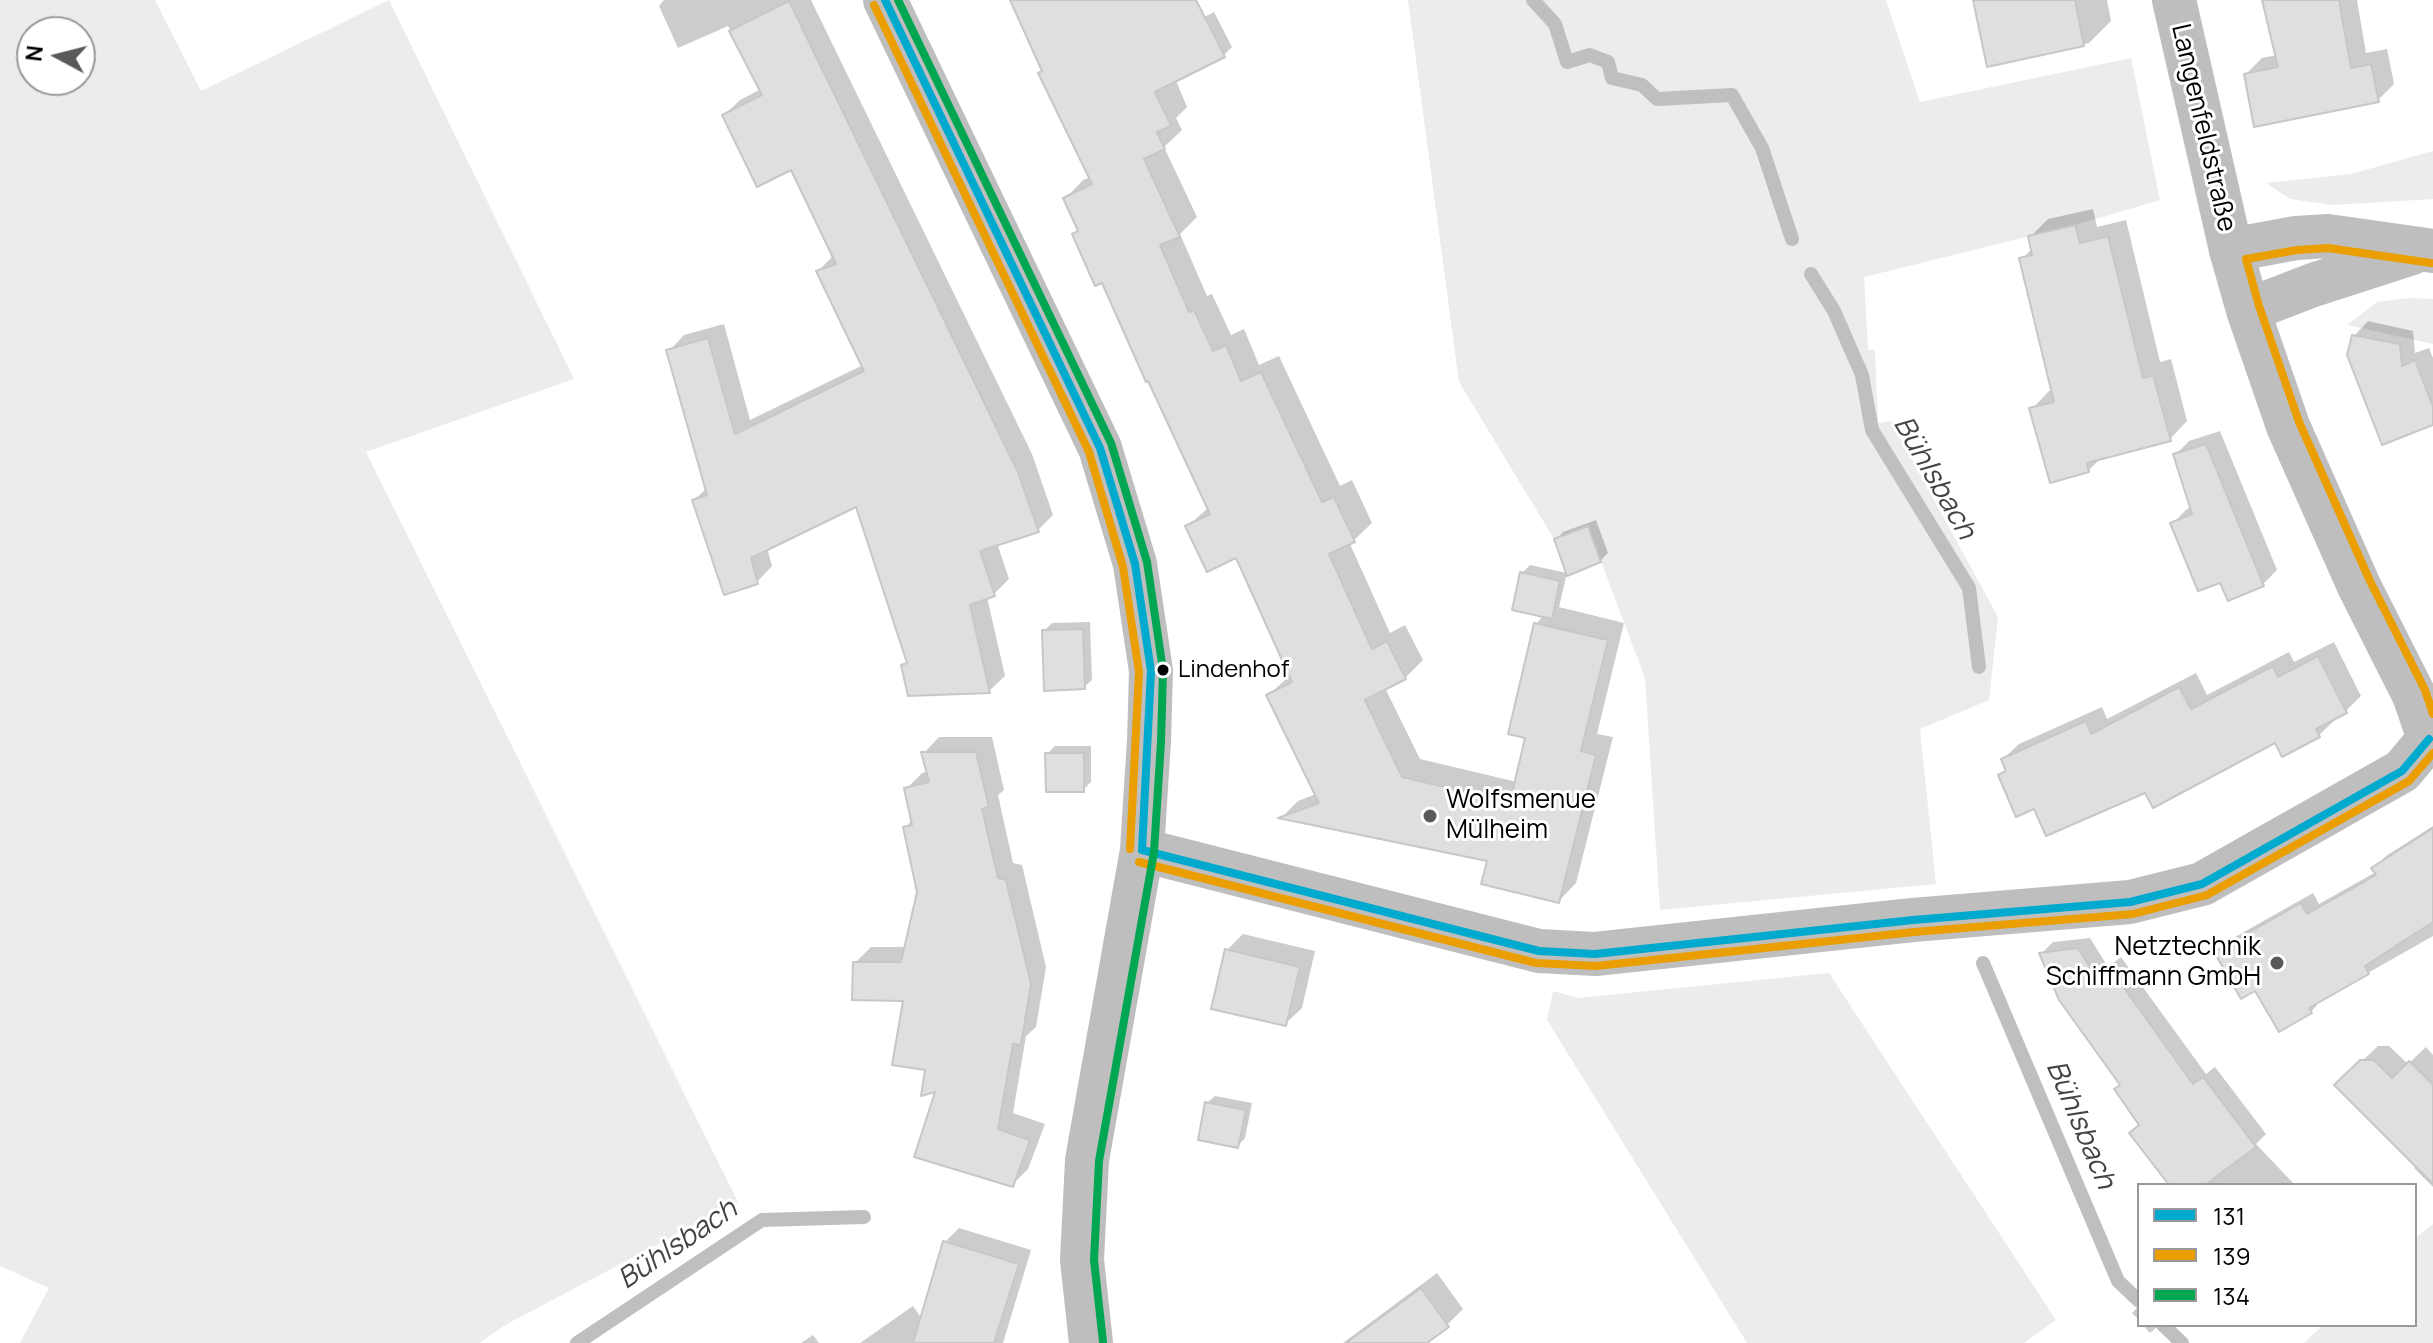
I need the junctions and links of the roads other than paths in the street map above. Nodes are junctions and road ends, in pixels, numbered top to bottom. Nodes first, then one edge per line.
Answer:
1 (885, 0) edge
2 (2174, 0) edge
3 (2231, 250) junction
4 (2427, 251) edge
5 (2248, 310) junction
6 (2431, 742) edge
7 (1142, 850) junction
8 (1091, 1343) edge

1 - 7 street
2 - 3 street, Langenfeldstraße
3 - 4 street
3 - 5 street, Langenfeldstraße
4 - 5 street
5 - 6 street, Langenfeldstraße
6 - 7 street
7 - 8 street

